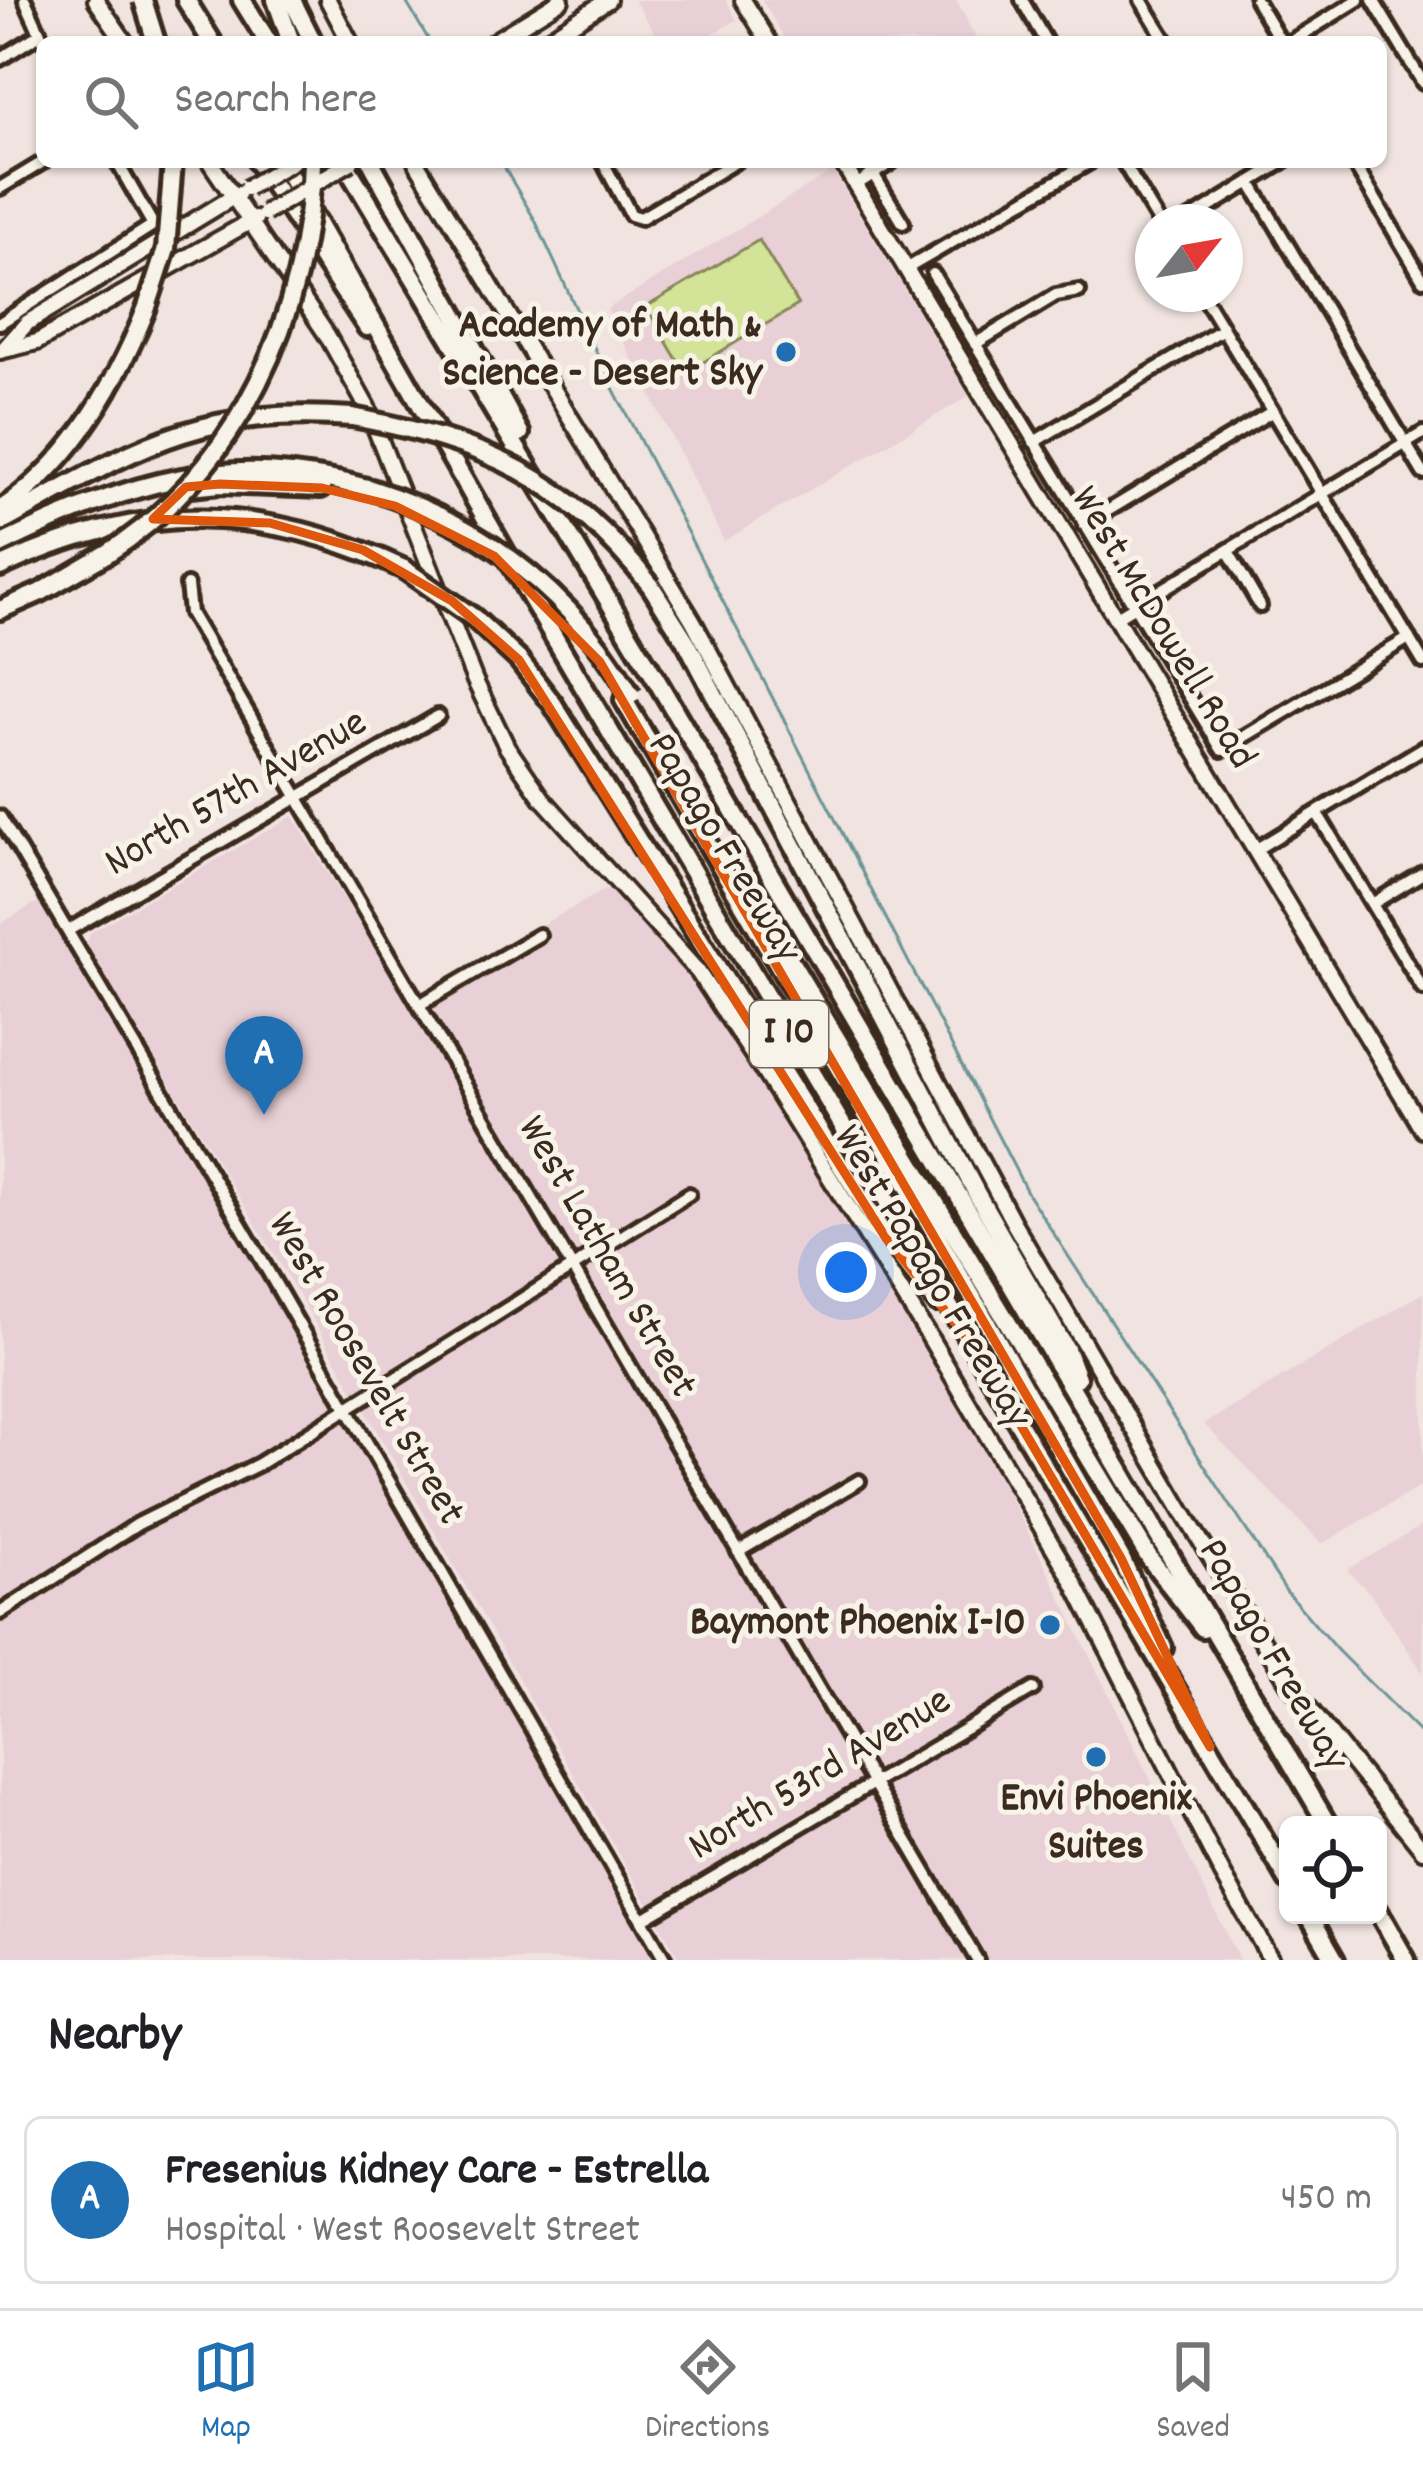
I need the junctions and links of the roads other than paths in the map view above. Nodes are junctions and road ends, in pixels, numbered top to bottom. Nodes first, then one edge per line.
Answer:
1 (25, 0) edge
2 (96, 0) edge
3 (133, 0) edge
4 (143, 0) edge
5 (186, 0) edge
6 (242, 0) edge
7 (276, 0) edge
8 (292, 0) edge
9 (328, 0) edge
10 (561, 0) edge
11 (608, 0) edge
12 (743, 0) edge
13 (1022, 0) edge
14 (1141, 0) edge
15 (1256, 0) edge
16 (1358, 0) edge
17 (1373, 0) edge
18 (41, 36) edge
19 (121, 36) edge
20 (154, 36) edge
21 (161, 36) edge
22 (208, 36) edge
23 (264, 36) edge
24 (289, 36) edge
25 (310, 36) edge
26 (347, 36) edge
27 (504, 36) edge
28 (553, 36) edge
29 (765, 36) edge
30 (1043, 36) edge
31 (1162, 36) edge
32 (1282, 36) edge
33 (1296, 36) edge
34 (36, 41) edge
35 (0, 58) edge
36 (1423, 83) edge
37 (36, 166) edge
38 (120, 168) edge
39 (173, 168) edge
40 (216, 168) edge
41 (262, 168) edge
42 (282, 168) edge
43 (285, 168) edge
44 (311, 168) edge
45 (338, 168) edge
46 (352, 168) edge
47 (374, 168) edge
48 (420, 168) edge
49 (606, 168) edge
50 (725, 168) edge
51 (846, 168) edge
52 (870, 168) edge
53 (1080, 168) edge
54 (1127, 168) edge
55 (1273, 168) edge
56 (1356, 168) edge
57 (1250, 182) junction
58 (856, 185) junction
59 (0, 188) edge
60 (241, 192) junction
61 (1148, 204) edge
62 (1214, 204) edge
63 (258, 218) junction
64 (903, 223) dead end
65 (906, 269) junction
66 (933, 274) dead end
67 (1423, 280) edge
68 (1078, 291) dead end
69 (1213, 312) edge
70 (0, 322) edge
71 (1223, 329) junction
72 (975, 344) junction
73 (1, 348) edge
74 (407, 380) junction
75 (1273, 412) junction
76 (1423, 433) edge
77 (1034, 442) junction
78 (1405, 444) junction
79 (1423, 472) edge
80 (371, 493) junction
81 (1323, 495) junction
82 (0, 510) edge
83 (0, 523) edge
84 (1084, 525) junction
85 (0, 545) edge
86 (1228, 551) junction
87 (0, 555) edge
88 (0, 567) edge
89 (187, 585) dead end
90 (1260, 606) dead end
91 (1133, 607) junction
92 (0, 610) edge
93 (1115, 618) junction
94 (1409, 638) junction
95 (1423, 662) edge
96 (660, 686) junction
97 (628, 698) junction
98 (438, 716) dead end
99 (1423, 748) edge
100 (298, 798) junction
101 (1317, 813) junction
102 (0, 817) edge
103 (1255, 850) junction
104 (1423, 873) edge
105 (1372, 904) junction
106 (69, 931) junction
107 (539, 935) dead end
108 (1423, 988) edge
109 (419, 1005) junction
110 (1423, 1130) edge
111 (689, 1194) dead end
112 (572, 1267) junction
113 (976, 1349) junction
114 (347, 1409) junction
115 (1098, 1429) junction
116 (859, 1481) dead end
117 (738, 1552) junction
118 (0, 1612) edge
119 (1244, 1680) junction
120 (1034, 1689) dead end
121 (1210, 1747) junction
122 (874, 1784) junction
123 (1323, 1816) edge
124 (1423, 1850) edge
125 (1279, 1865) edge
126 (643, 1919) junction
127 (1314, 1924) edge
128 (1385, 1924) edge
129 (665, 1960) edge
130 (977, 1960) edge
131 (1271, 1960) edge
132 (1335, 1960) edge
133 (1406, 1960) edge

1 - 18 street
2 - 19 main road
3 - 21 highway
4 - 20 highway, bridge
5 - 22 highway
6 - 23 highway
7 - 24 highway
8 - 25 highway
9 - 26 main road
10 - 27 main road
11 - 28 main road
12 - 29 main road
13 - 30 street
14 - 31 street
15 - 32 street
16 - 33 street
17 - 36 street
34 - 35 street
37 - 59 street
38 - 70 street
39 - 82 highway, bridge
40 - 60 main road, West Papago Freeway
41 - 74 highway
42 - 60 main road, bridge
43 - 74 highway, Papago Freeway / I 10
44 - 92 highway, bridge
45 - 63 main road, bridge
46 - 96 highway, Papago Freeway / I 10
47 - 96 highway
48 - 124 main road
49 - 50 street
51 - 58 main road, West McDowell Road
52 - 58 street
52 - 64 street
53 - 65 street
54 - 61 street
55 - 57 street
56 - 67 street
57 - 62 street
57 - 78 street
58 - 65 main road, West McDowell Road
60 - 63 main road, West Papago Freeway
60 - 73 main road
63 - 73 main road
63 - 131 main road, West Papago Freeway
65 - 93 main road, West McDowell Road
66 - 72 street, West McDowell Road
68 - 72 street
69 - 71 street
71 - 75 street
71 - 77 street
72 - 77 street, West McDowell Road
74 - 113 highway, Papago Freeway / I 10
75 - 81 street
75 - 84 street
76 - 78 street
77 - 84 street, West McDowell Road
78 - 79 street
78 - 81 street
80 - 85 highway
80 - 87 highway
80 - 97 highway, bridge
81 - 86 street
81 - 94 street
83 - 115 highway, bridge
84 - 91 street, West McDowell Road
86 - 90 street
86 - 91 street
88 - 113 highway, bridge
89 - 100 street, West Latham Street
91 - 93 street
91 - 94 street, West McDowell Road
93 - 103 main road, West McDowell Road
94 - 95 street
96 - 115 highway, Papago Freeway / I 10
97 - 119 highway
97 - 121 highway
98 - 100 street, North 57th Avenue
99 - 101 street
100 - 106 street, North 57th Avenue
100 - 109 street, West Latham Street
101 - 103 street
101 - 105 street
102 - 106 street, West Roosevelt Street
103 - 110 main road, West McDowell Road
104 - 105 street
105 - 108 street
106 - 114 street, West Roosevelt Street
107 - 109 street
109 - 112 street, West Latham Street
111 - 112 street
112 - 114 street
112 - 117 street, West Latham Street
113 - 121 highway, Papago Freeway / I 10
114 - 118 street
114 - 126 street, West Roosevelt Street
115 - 119 highway, Papago Freeway / I 10
116 - 117 street
117 - 122 street, West Latham Street
119 - 123 highway, Papago Freeway / I 10
120 - 122 street, North 53rd Avenue
121 - 125 highway, Papago Freeway / I 10
122 - 126 street, North 53rd Avenue
122 - 130 street, West Latham Street
126 - 129 street, West Roosevelt Street
127 - 132 highway
128 - 133 highway

